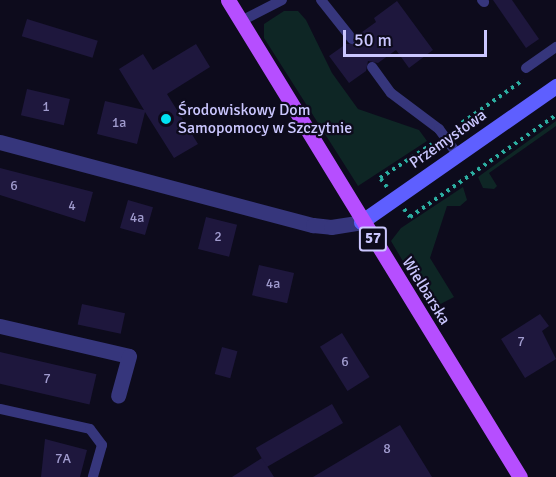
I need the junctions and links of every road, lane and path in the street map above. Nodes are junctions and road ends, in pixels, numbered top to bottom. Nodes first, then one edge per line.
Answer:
1 (228, 0) edge
2 (282, 0) edge
3 (321, 0) edge
4 (241, 21) junction
5 (352, 39) dead end
6 (556, 47) edge
7 (372, 67) dead end
8 (528, 71) joint
9 (556, 86) edge
10 (556, 115) edge
11 (444, 136) junction
12 (0, 142) edge
13 (457, 154) junction
14 (380, 178) dead end
15 (410, 218) dead end
16 (362, 222) junction
17 (0, 326) edge
18 (118, 396) dead end
19 (0, 410) edge
20 (93, 477) edge
21 (520, 477) edge

1 - 4 main road, Wielbarska / 57
2 - 4 lane
3 - 5 lane
4 - 16 main road, Wielbarska / 57
6 - 8 lane
7 - 11 lane
8 - 11 path
9 - 13 street, Przemysłowa
10 - 15 path
11 - 13 lane
11 - 14 path
12 - 16 street
13 - 16 street, Przemysłowa
16 - 21 main road, Wielbarska / 57
17 - 18 street
19 - 20 lane

